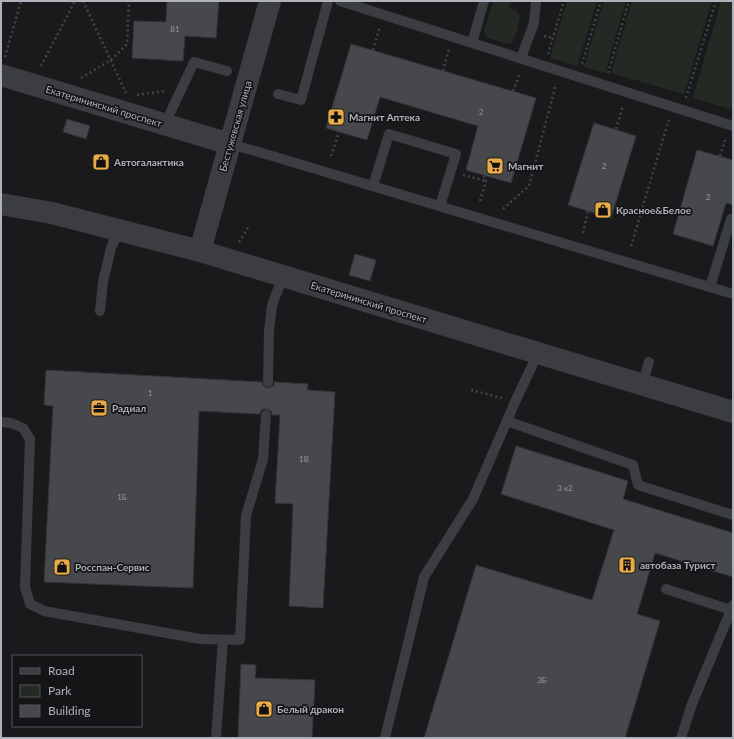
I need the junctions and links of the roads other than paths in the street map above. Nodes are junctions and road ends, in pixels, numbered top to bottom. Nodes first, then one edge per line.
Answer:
1 (270, 1) edge
2 (328, 1) edge
3 (340, 1) edge
4 (484, 1) edge
5 (536, 1) edge
6 (353, 3) edge
7 (472, 43) junction
8 (522, 59) junction
9 (3, 66) edge
10 (227, 71) dead end
11 (278, 94) dead end
12 (165, 124) junction
13 (731, 125) edge
14 (230, 144) junction
15 (374, 186) junction
16 (1, 204) edge
17 (440, 206) junction
18 (733, 220) edge
19 (120, 230) junction
20 (200, 251) junction
21 (284, 276) junction
22 (710, 287) junction
23 (733, 294) edge
24 (100, 312) dead end
25 (537, 353) junction
26 (649, 362) dead end
27 (268, 382) dead end
28 (642, 385) junction
29 (733, 412) edge
30 (266, 415) dead end
31 (507, 421) junction
32 (1, 422) edge
33 (733, 516) edge
34 (666, 589) dead end
35 (732, 607) edge
36 (223, 640) junction
37 (216, 738) edge
38 (385, 738) edge
39 (681, 738) edge

1 - 14 street, Бестужевская улица
2 - 11 lane
3 - 6 lane
4 - 7 lane
5 - 8 lane
6 - 7 lane
7 - 8 lane
8 - 13 lane
9 - 12 street, Екатерининский проспект
10 - 12 lane
12 - 14 street, Екатерининский проспект
14 - 15 lane
14 - 20 street, Бестужевская улица
15 - 17 lane
15 - 17 lane
16 - 19 street, Екатерининский проспект
17 - 22 lane
18 - 22 lane
19 - 20 street, Екатерининский проспект
19 - 24 lane
20 - 21 street, Екатерининский проспект
21 - 25 street, Екатерининский проспект
21 - 27 lane
22 - 23 lane
25 - 28 street, Екатерининский проспект
25 - 31 lane
26 - 28 lane
28 - 29 street, Екатерининский проспект
30 - 36 lane
31 - 33 lane
31 - 38 lane
32 - 36 lane
34 - 35 lane
35 - 39 lane
36 - 37 lane

